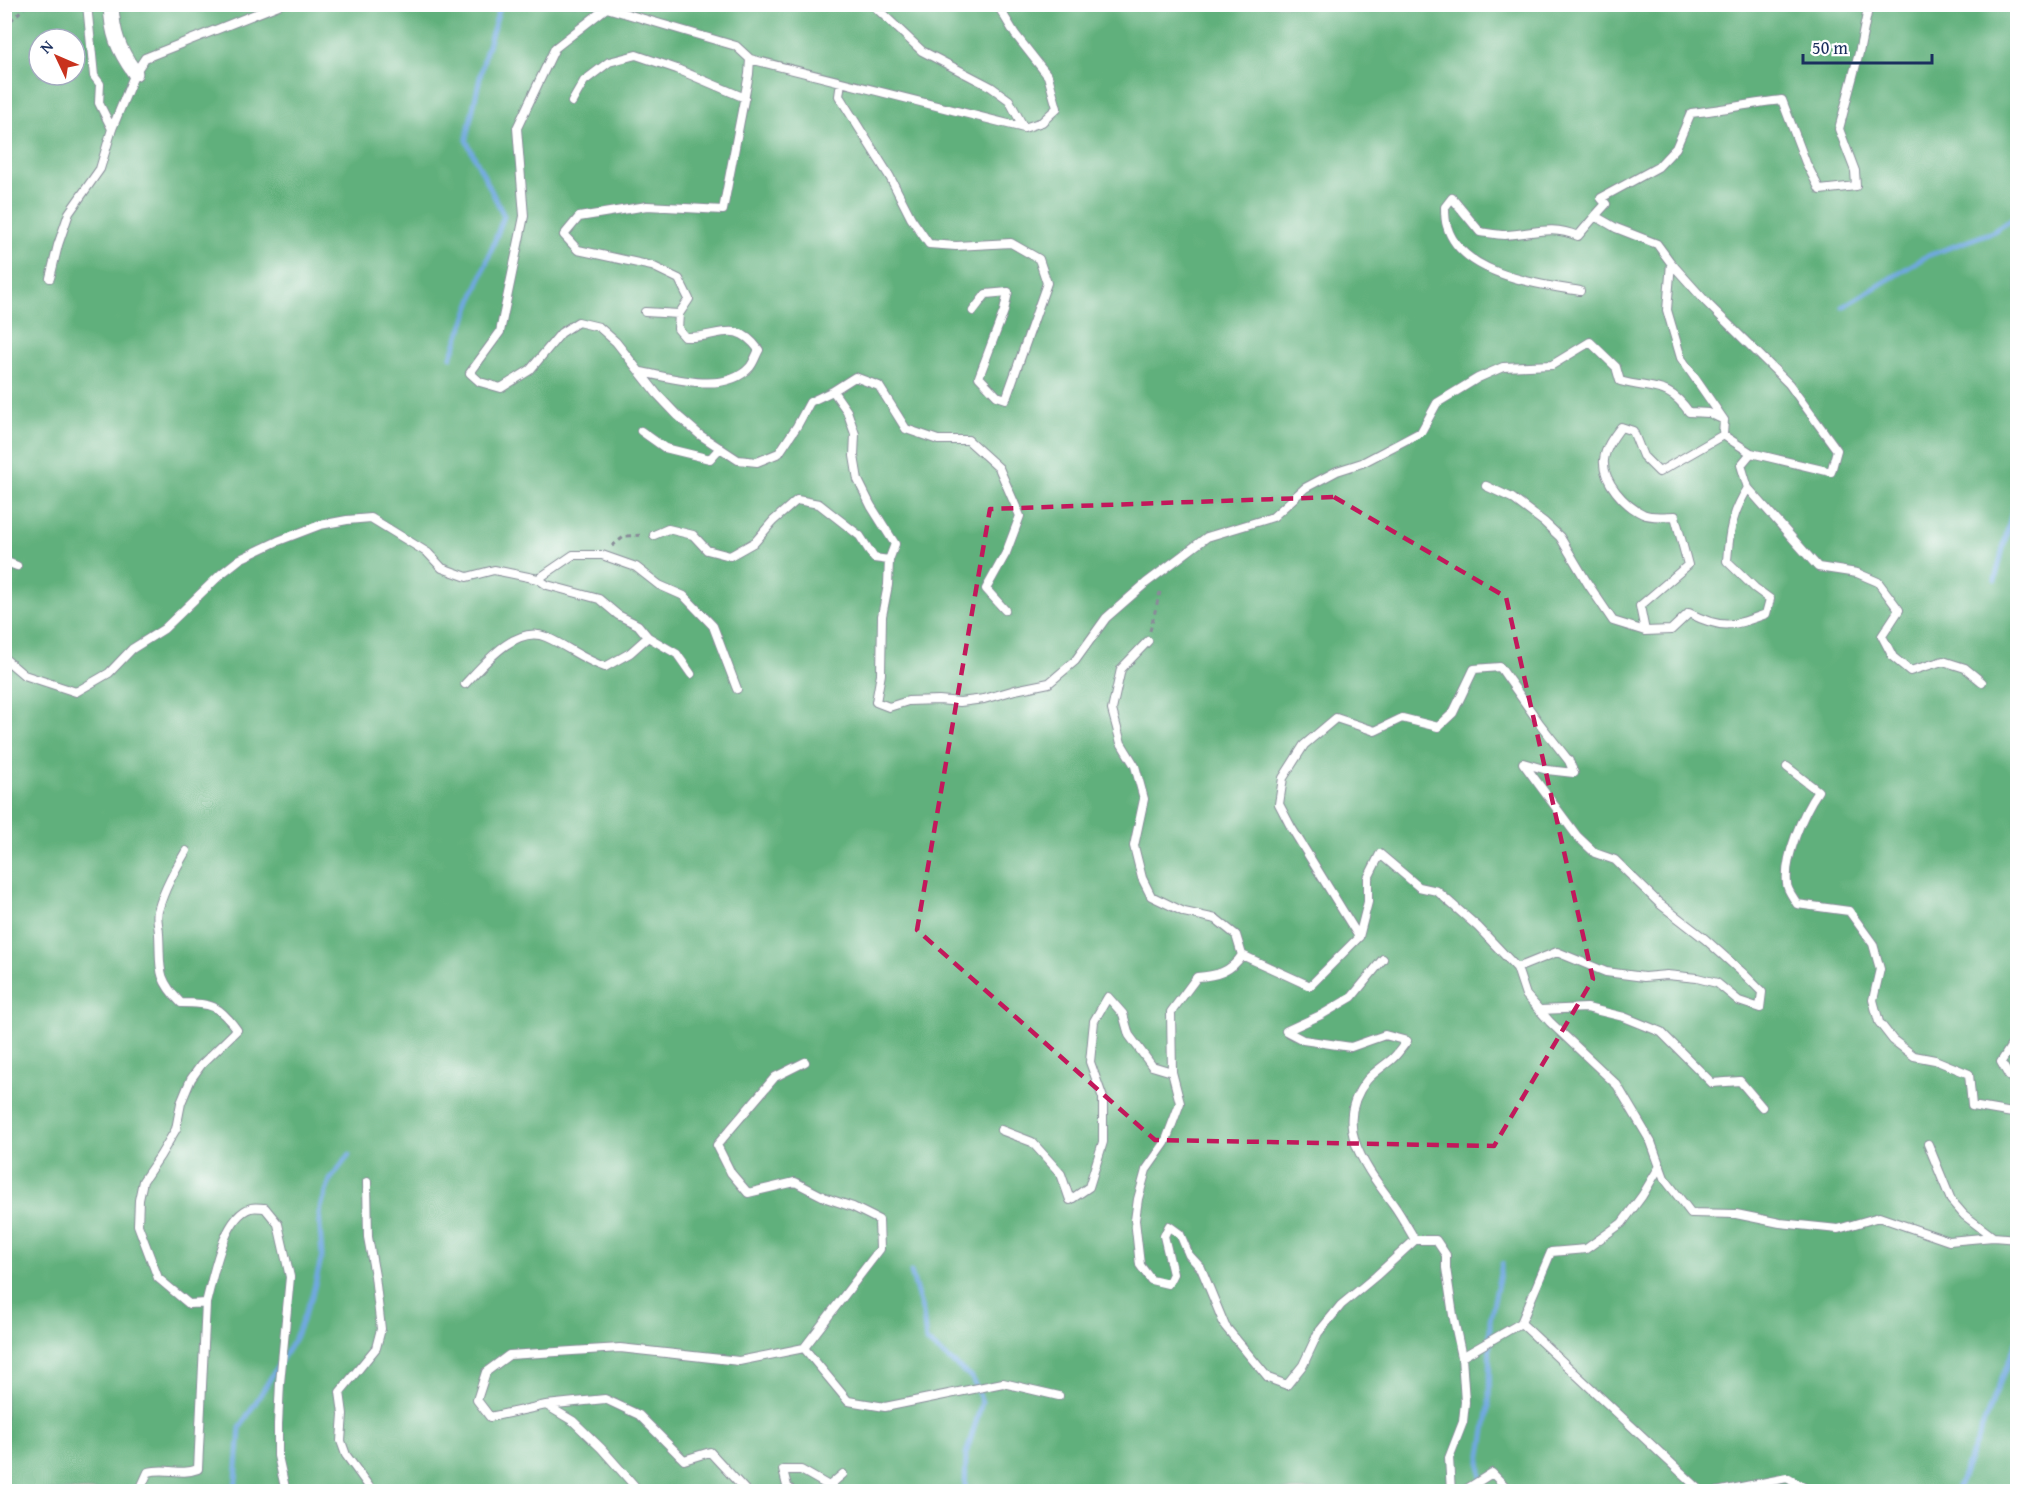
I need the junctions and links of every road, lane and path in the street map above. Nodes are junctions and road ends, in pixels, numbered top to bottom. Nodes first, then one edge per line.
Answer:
1 (28, 4) edge
2 (87, 4) edge
3 (111, 4) edge
4 (281, 4) edge
5 (496, 4) edge
6 (522, 4) edge
7 (593, 4) edge
8 (872, 4) edge
9 (997, 4) edge
10 (1869, 4) edge
11 (605, 9) junction
12 (4, 27) edge
13 (750, 59) junction
14 (135, 73) junction
15 (841, 82) junction
16 (745, 98) junction
17 (572, 102) dead end
18 (1024, 128) junction
19 (112, 129) junction
20 (1595, 216) junction
21 (1671, 263) junction
22 (50, 278) dead end
23 (1580, 291) dead end
24 (973, 310) dead end
25 (645, 312) dead end
26 (679, 314) junction
27 (641, 372) junction
28 (833, 391) junction
29 (1724, 420) junction
30 (641, 431) dead end
31 (1723, 435) junction
32 (720, 448) junction
33 (1751, 453) junction
34 (1486, 486) dead end
35 (1748, 488) junction
36 (654, 535) joint
37 (602, 555) junction
38 (889, 560) junction
39 (4, 561) edge
40 (17, 566) dead end
41 (1169, 566) junction
42 (538, 579) junction
43 (1005, 610) dead end
44 (1645, 631) junction
45 (648, 637) junction
46 (1148, 641) joint
47 (4, 658) edge
48 (691, 674) dead end
49 (1982, 682) dead end
50 (465, 684) dead end
51 (737, 689) dead end
52 (1787, 767) dead end
53 (186, 851) dead end
54 (1359, 937) junction
55 (1242, 955) junction
56 (1383, 959) dead end
57 (1517, 968) junction
58 (1540, 1010) junction
59 (2018, 1045) edge
60 (805, 1062) dead end
61 (1172, 1072) junction
62 (2018, 1083) edge
63 (1762, 1107) dead end
64 (2018, 1114) edge
65 (1001, 1130) dead end
66 (1928, 1144) dead end
67 (1660, 1166) junction
68 (367, 1182) dead end
69 (1993, 1237) junction
70 (2018, 1239) edge
71 (1415, 1240) junction
72 (206, 1303) junction
73 (1521, 1323) junction
74 (804, 1348) junction
75 (1462, 1357) junction
76 (1059, 1396) dead end
77 (546, 1405) junction
78 (843, 1474) dead end
79 (139, 1491) edge
80 (285, 1491) edge
81 (373, 1491) edge
82 (640, 1491) edge
83 (747, 1491) edge
84 (793, 1491) edge
85 (1451, 1491) edge
86 (1462, 1491) edge
87 (1510, 1491) edge
88 (1702, 1491) edge
89 (1716, 1491) edge
90 (1812, 1491) edge

1 - 12 path
2 - 19 lane
3 - 14 street
4 - 14 lane
5 - 6 lane
7 - 11 lane
8 - 18 lane
9 - 18 lane
10 - 20 lane
11 - 13 lane
11 - 27 lane
13 - 15 lane
13 - 16 lane
14 - 19 lane
15 - 18 lane
15 - 24 lane
16 - 17 lane
16 - 26 lane
19 - 22 lane
20 - 21 lane
20 - 23 lane
21 - 29 lane
21 - 33 lane
25 - 26 lane
26 - 27 lane
27 - 32 lane
28 - 32 lane
28 - 38 lane
28 - 43 lane
29 - 31 lane
29 - 41 lane
30 - 32 lane
31 - 33 lane
31 - 44 lane
33 - 35 lane
34 - 44 lane
35 - 44 lane
35 - 49 lane
36 - 37 path
36 - 38 lane
37 - 42 lane
37 - 51 lane
38 - 41 lane
39 - 40 lane
41 - 46 path
42 - 45 lane
42 - 47 lane
45 - 48 lane
45 - 50 lane
46 - 55 lane
52 - 64 lane
53 - 72 lane
54 - 55 lane
54 - 57 lane
54 - 57 lane
55 - 61 lane
56 - 71 lane
57 - 58 lane
58 - 63 lane
58 - 67 lane
59 - 62 lane
60 - 74 lane
61 - 65 lane
61 - 71 lane
66 - 69 lane
67 - 69 lane
67 - 73 lane
68 - 81 lane
69 - 70 lane
71 - 75 lane
72 - 79 lane
72 - 80 lane
73 - 75 lane
73 - 88 lane
74 - 76 lane
74 - 77 lane
75 - 85 lane
77 - 82 lane
77 - 83 lane
78 - 84 lane
86 - 87 lane
89 - 90 lane

